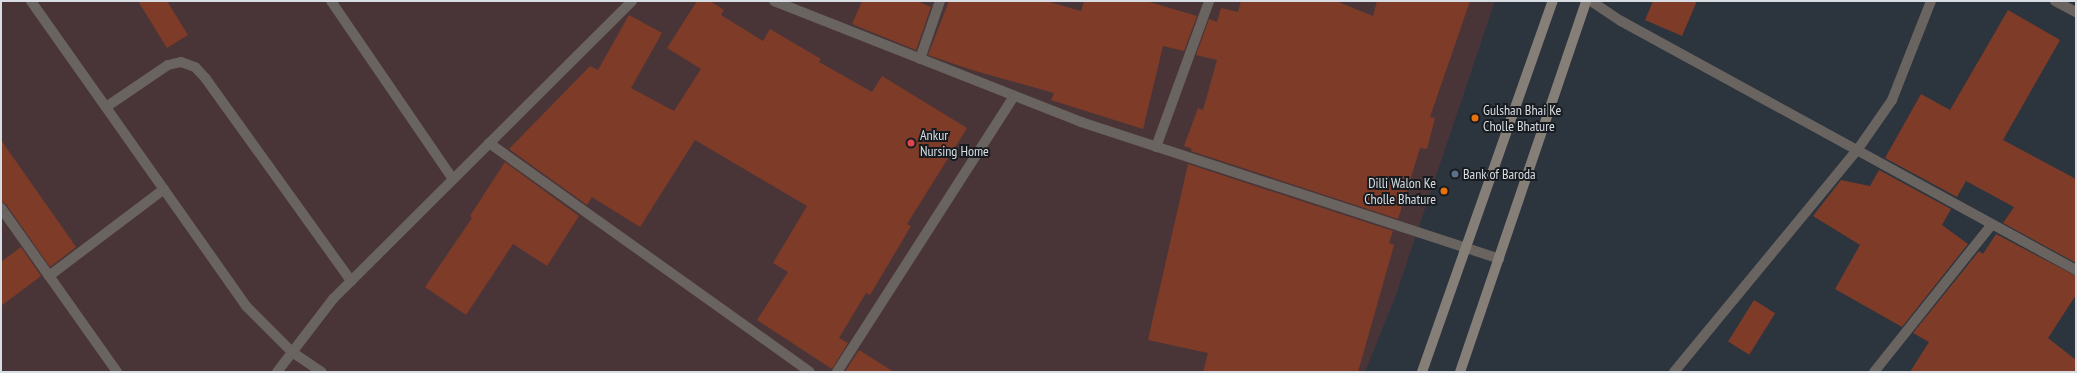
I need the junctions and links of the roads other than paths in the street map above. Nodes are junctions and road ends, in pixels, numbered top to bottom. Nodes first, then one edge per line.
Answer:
1 (30, 1) edge
2 (332, 1) edge
3 (632, 1) edge
4 (774, 1) edge
5 (940, 1) edge
6 (1209, 1) edge
7 (1553, 1) edge
8 (1586, 1) edge
9 (1591, 1) edge
10 (1931, 1) edge
11 (2055, 1) edge
12 (2076, 12) edge
13 (920, 59) junction
14 (1014, 96) junction
15 (106, 107) junction
16 (490, 143) junction
17 (1156, 147) junction
18 (1858, 149) junction
19 (453, 179) junction
20 (164, 189) junction
21 (1, 208) edge
22 (1992, 224) junction
23 (1466, 248) junction
24 (1499, 259) junction
25 (2076, 270) edge
26 (49, 276) junction
27 (351, 281) junction
28 (292, 352) junction
29 (117, 372) edge
30 (277, 372) edge
31 (322, 372) edge
32 (810, 372) edge
33 (837, 372) edge
34 (1422, 372) edge
35 (1460, 372) edge
36 (1674, 372) edge
37 (1874, 372) edge

1 - 15 street
2 - 19 street
3 - 16 street
4 - 13 street
5 - 13 street
6 - 17 street
7 - 23 main road
8 - 24 main road
9 - 18 street
10 - 18 street
11 - 12 street
13 - 14 street
14 - 17 street
14 - 33 street
15 - 20 street
15 - 27 street
16 - 19 street
16 - 32 street
17 - 23 street
18 - 22 street
18 - 36 street
19 - 27 street
20 - 26 street
20 - 28 street
21 - 26 street
22 - 25 street
22 - 37 street
23 - 24 street
23 - 34 main road
24 - 35 main road
26 - 29 street
27 - 28 street
28 - 30 street
28 - 31 street

